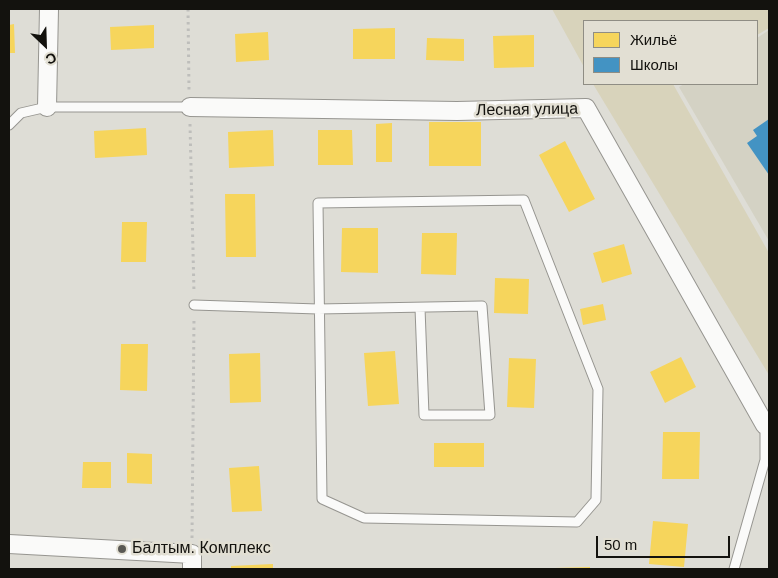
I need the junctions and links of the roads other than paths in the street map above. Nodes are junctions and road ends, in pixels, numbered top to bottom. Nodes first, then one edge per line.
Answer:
1 (49, 9) edge
2 (47, 107) junction
3 (190, 107) joint
4 (9, 125) edge
5 (194, 305) road end
6 (420, 308) junction
7 (318, 309) junction
8 (767, 426) edge
9 (9, 544) edge
10 (192, 562) edge
11 (734, 569) edge

1 - 2 street
2 - 3 lane
2 - 4 lane
3 - 8 street, Лесная улица
5 - 7 lane
6 - 6 lane
6 - 7 lane
7 - 7 lane
8 - 11 lane
9 - 10 street

